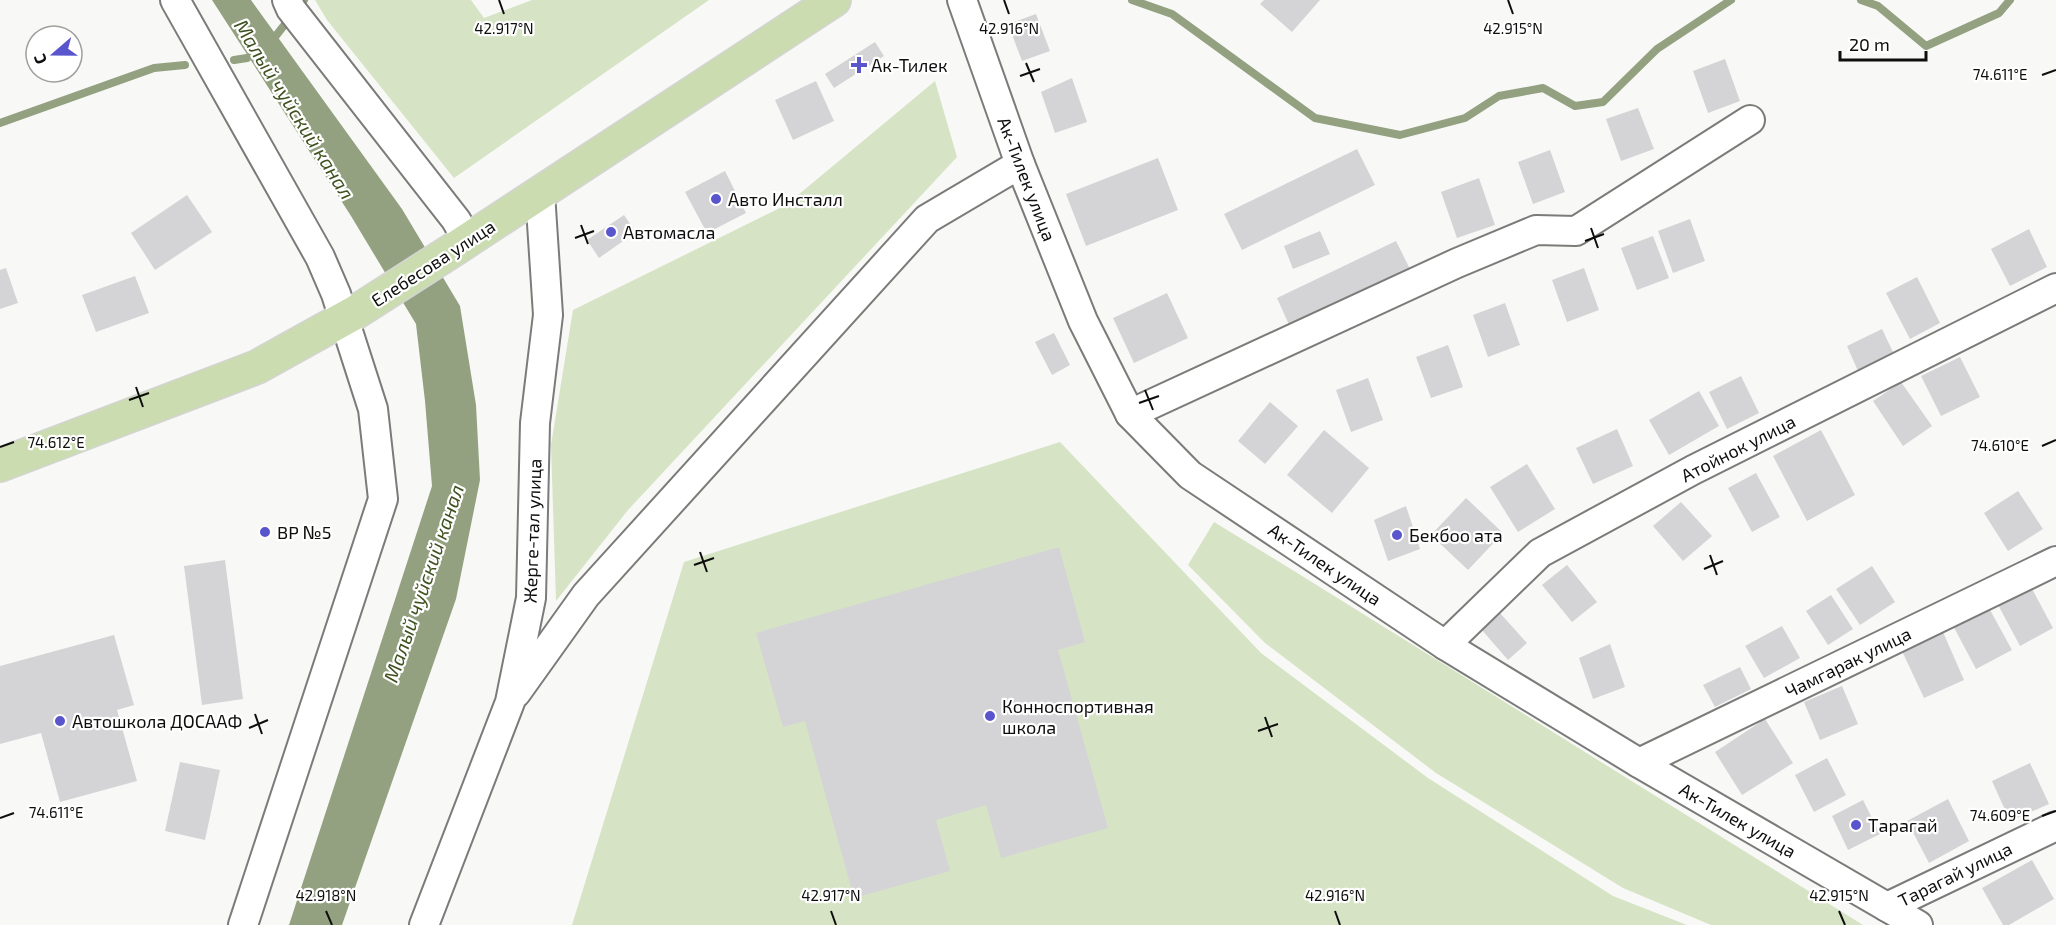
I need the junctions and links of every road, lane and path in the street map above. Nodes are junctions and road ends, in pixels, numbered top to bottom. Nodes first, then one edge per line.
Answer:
1 (175, 0) edge
2 (287, 0) edge
3 (834, 0) edge
4 (962, 0) edge
5 (1750, 120) dead end
6 (1020, 164) junction
7 (540, 193) junction
8 (462, 244) junction
9 (2056, 288) edge
10 (350, 315) junction
11 (1130, 414) junction
12 (0, 465) edge
13 (2056, 561) edge
14 (1446, 645) junction
15 (510, 702) junction
16 (1639, 763) junction
17 (2056, 826) edge
18 (1887, 907) junction
19 (243, 925) edge
20 (424, 925) edge
21 (1918, 925) edge

1 - 10 street
2 - 8 street
3 - 7 main road, Елебесова улица
4 - 6 street, Ак-Тилек улица
5 - 11 street
6 - 11 street, Ак-Тилек улица
6 - 15 street
7 - 8 main road, Елебесова улица
7 - 15 street, Жерге-тал улица
8 - 10 main road, Елебесова улица
9 - 14 street, Атойнок улица
10 - 12 main road, Елебесова улица
10 - 19 street
11 - 14 street, Ак-Тилек улица
13 - 16 street, Чамгарак улица
14 - 16 street, Ак-Тилек улица
15 - 20 street, Жерге-тал улица
16 - 18 street, Ак-Тилек улица
17 - 18 street, Тарагай улица
18 - 21 street, Ак-Тилек улица

